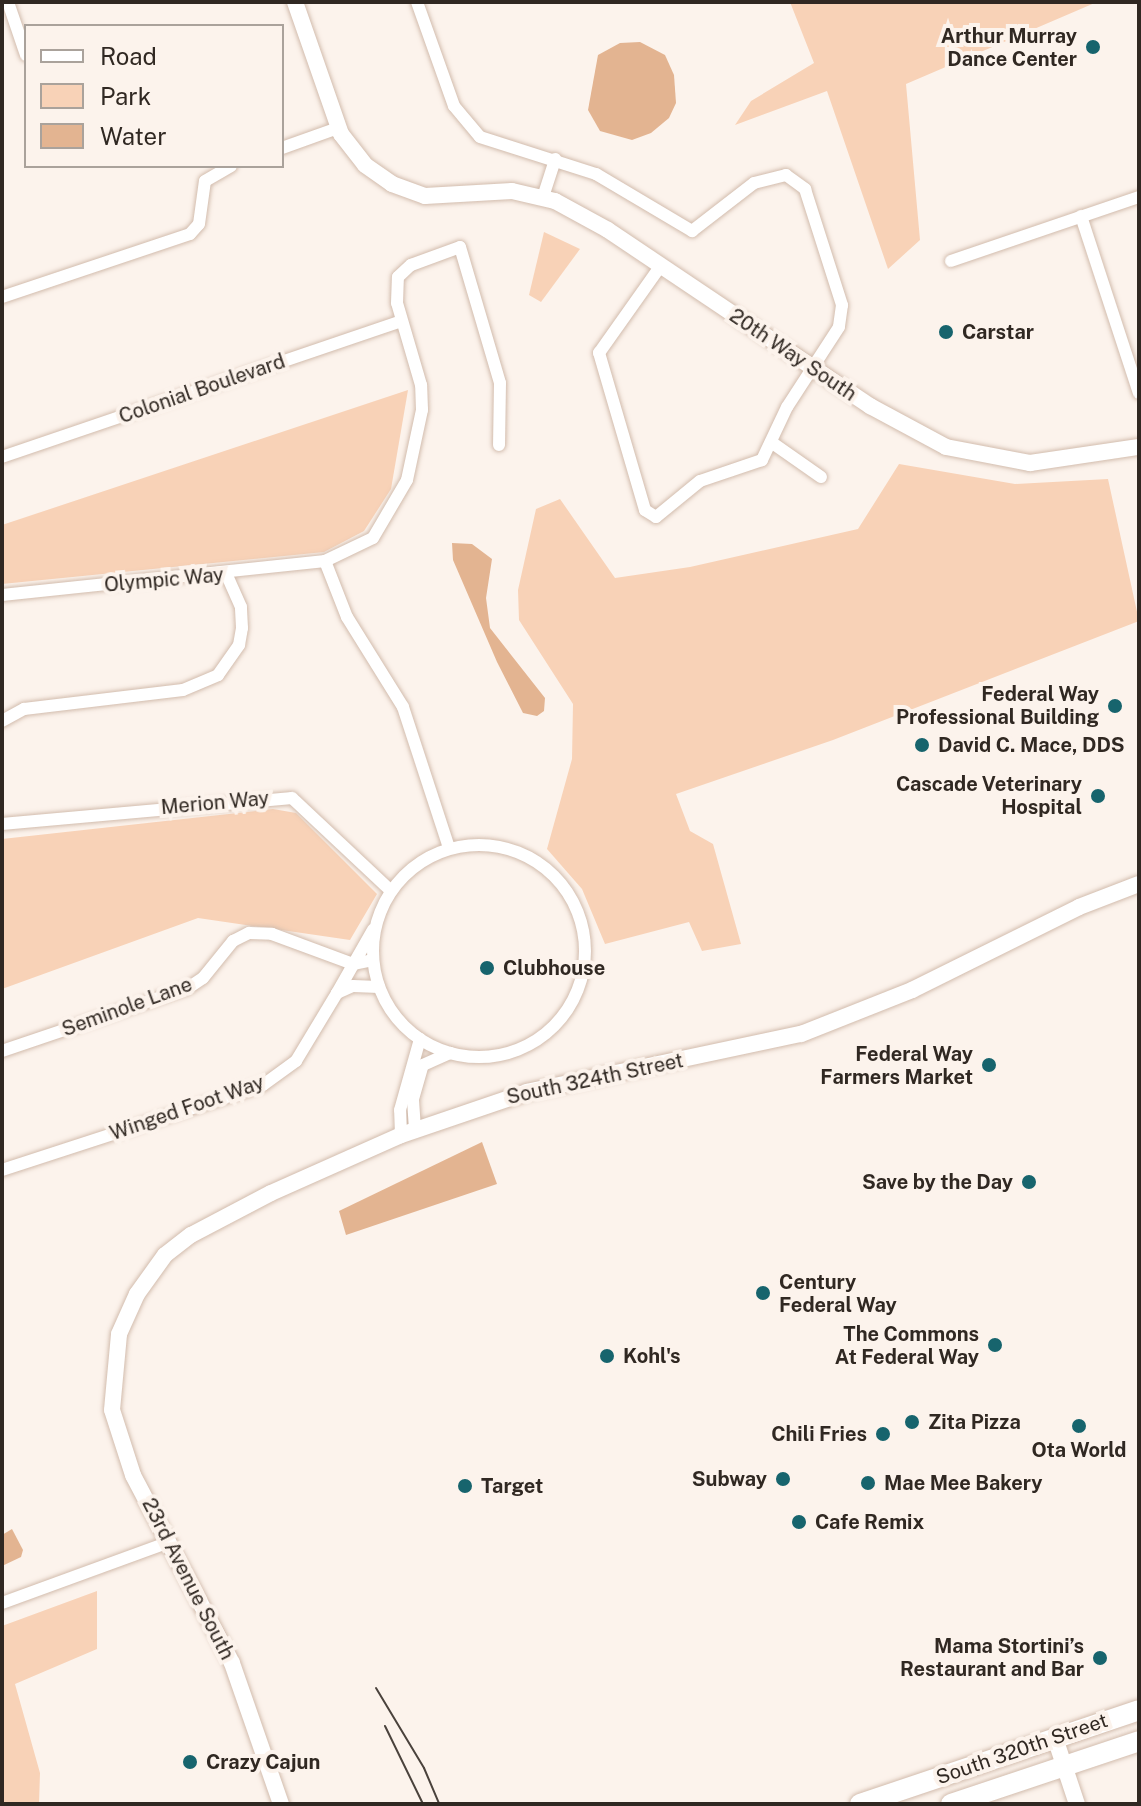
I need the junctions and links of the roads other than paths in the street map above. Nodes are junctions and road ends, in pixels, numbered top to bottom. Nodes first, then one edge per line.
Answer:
1 (8, 2) edge
2 (295, 2) edge
3 (417, 2) edge
4 (24, 49) edge
5 (338, 128) junction
6 (284, 147) edge
7 (555, 159) junction
8 (228, 168) edge
9 (543, 197) junction
10 (1139, 197) edge
11 (1081, 216) junction
12 (951, 261) dead end
13 (660, 267) junction
14 (2, 297) edge
15 (402, 321) junction
16 (814, 367) junction
17 (1139, 393) edge
18 (771, 442) junction
19 (499, 445) dead end
20 (1139, 447) edge
21 (2, 457) edge
22 (821, 477) dead end
23 (325, 561) junction
24 (227, 575) junction
25 (2, 595) edge
26 (2, 721) edge
27 (2, 824) edge
28 (449, 848) junction
29 (1139, 884) edge
30 (391, 891) junction
31 (376, 923) junction
32 (373, 960) junction
33 (353, 964) junction
34 (379, 987) junction
35 (337, 993) junction
36 (420, 1039) junction
37 (2, 1051) edge
38 (450, 1053) junction
39 (408, 1132) junction
40 (2, 1170) edge
41 (114, 1353) joint
42 (170, 1542) junction
43 (2, 1603) edge
44 (1139, 1710) edge
45 (1055, 1738) junction
46 (1139, 1741) edge
47 (1064, 1766) junction
48 (281, 1804) edge
49 (860, 1804) edge
50 (951, 1804) edge
51 (1077, 1804) edge

1 - 4 street
2 - 5 street, 20th Way South
3 - 7 street
5 - 6 street
5 - 9 street, 20th Way South
7 - 9 street
7 - 16 street
8 - 14 street
9 - 13 street, 20th Way South
10 - 11 street
11 - 12 street
11 - 17 street
13 - 16 street, 20th Way South
13 - 18 street
15 - 19 street, Olympic Way
15 - 21 street, Colonial Boulevard
15 - 23 street, Olympic Way
16 - 18 street
16 - 20 street, 20th Way South
18 - 22 street
23 - 24 street, Olympic Way
23 - 28 street
24 - 25 street, Olympic Way
24 - 26 street
27 - 30 street, Merion Way
28 - 30 street
28 - 38 street
29 - 39 street, South 324th Street
30 - 31 street
31 - 32 street
31 - 33 street, Winged Foot Way
32 - 33 street
32 - 34 street
33 - 35 street, Winged Foot Way
33 - 37 street, Seminole Lane
34 - 35 street
34 - 36 street
35 - 40 street, Winged Foot Way
36 - 38 street
36 - 39 street
38 - 39 street
39 - 41 street, South 324th Street
41 - 42 street, 23rd Avenue South
42 - 43 street
42 - 48 street, 23rd Avenue South
44 - 45 main road, South 320th Street
45 - 47 street
45 - 49 main road, South 320th Street
46 - 47 main road, South 320th Street
47 - 50 main road, South 320th Street
47 - 51 street

